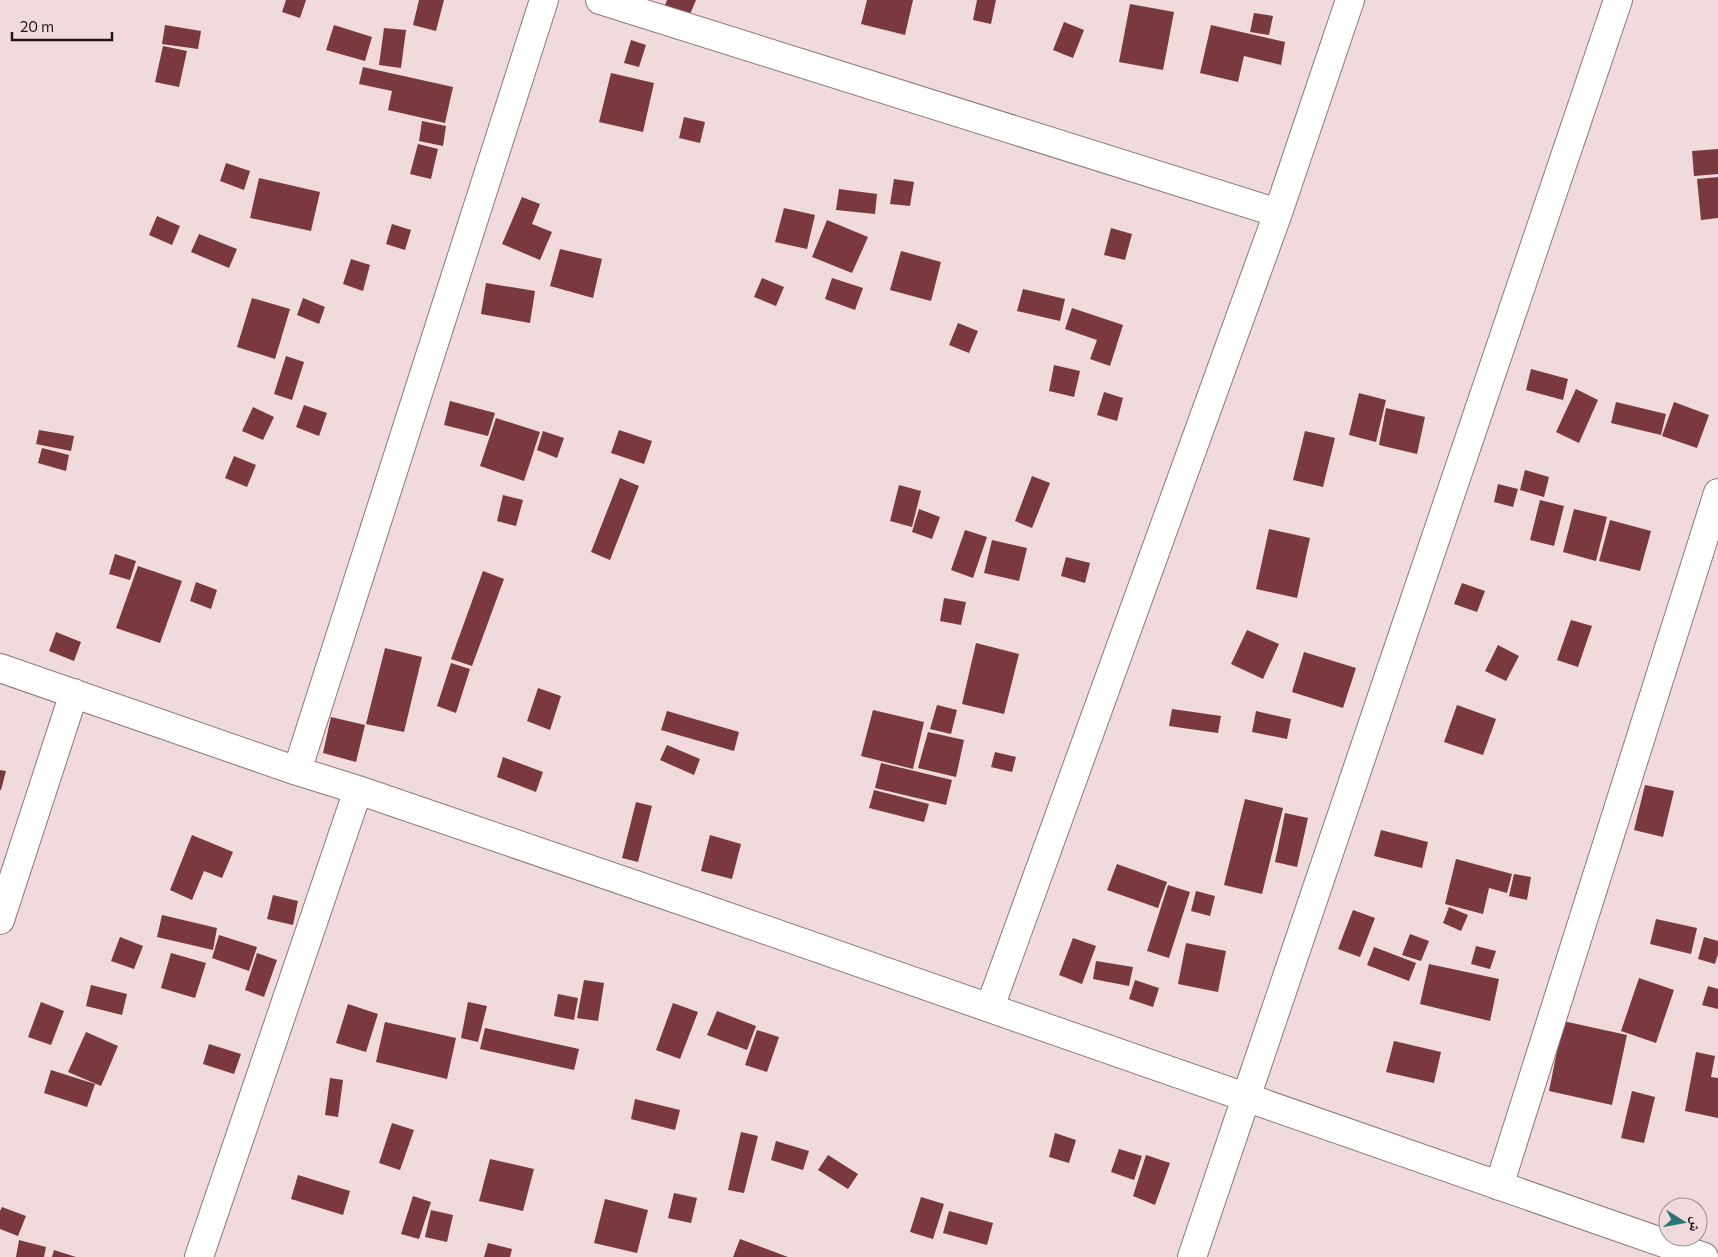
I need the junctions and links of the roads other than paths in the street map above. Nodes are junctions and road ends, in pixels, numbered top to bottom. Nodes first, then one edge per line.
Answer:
1 (544, 0) edge
2 (600, 0) edge
3 (1350, 0) edge
4 (1618, 0) edge
5 (1278, 212) junction
6 (1718, 493) edge
7 (0, 668) edge
8 (74, 693) junction
9 (297, 771) junction
10 (358, 790) junction
11 (0, 920) edge
12 (990, 1007) junction
13 (1246, 1097) junction
14 (1499, 1186) junction
15 (199, 1257) edge
16 (1192, 1257) edge
17 (1704, 1257) edge

1 - 9 street
2 - 5 street
3 - 5 street
4 - 13 street
5 - 12 street
6 - 14 street
7 - 8 street
8 - 9 street
8 - 11 street
9 - 10 street
10 - 12 street
10 - 15 street
12 - 13 street
13 - 14 street
13 - 16 street
14 - 17 street

